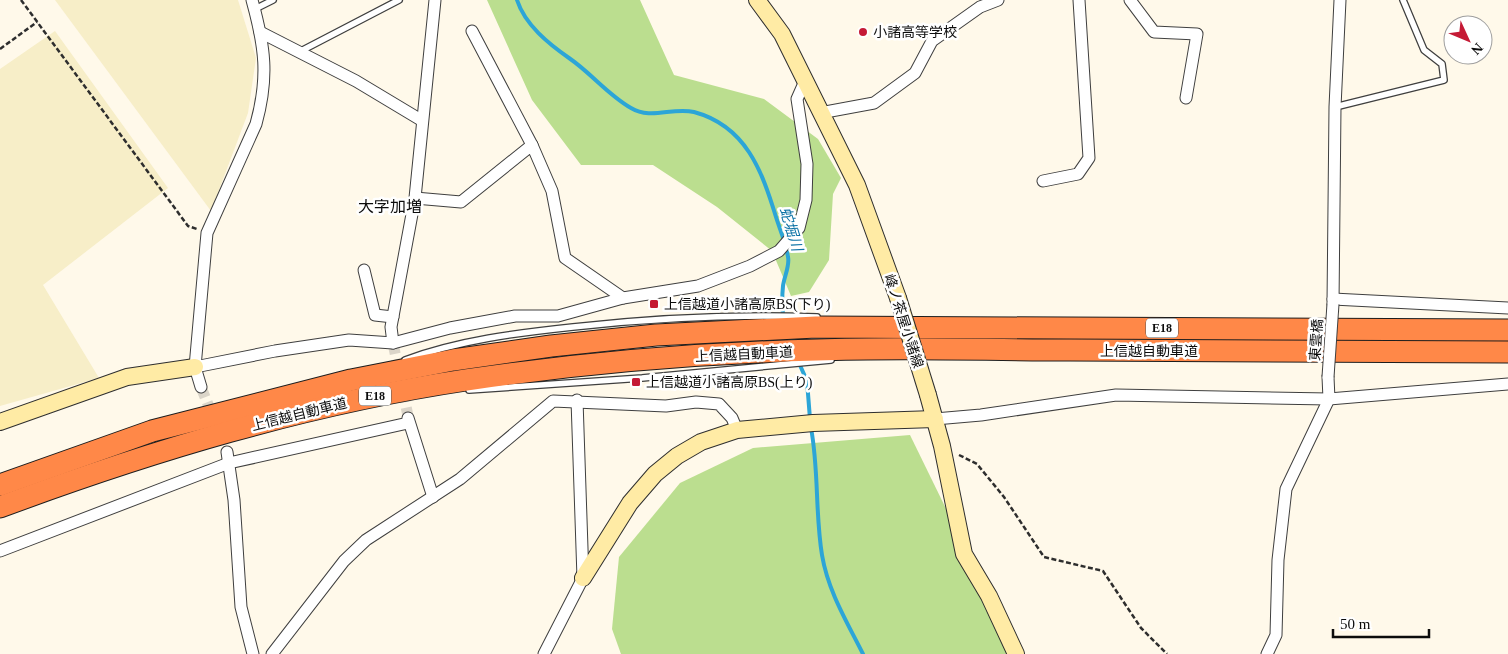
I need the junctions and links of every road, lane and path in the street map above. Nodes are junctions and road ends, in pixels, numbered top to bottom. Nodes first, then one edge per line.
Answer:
1 (21, 0) edge
2 (273, 0) edge
3 (399, 0) edge
4 (435, 0) edge
5 (757, 0) edge
6 (998, 0) edge
7 (1079, 0) edge
8 (1130, 0) edge
9 (1340, 0) edge
10 (1402, 0) edge
11 (253, 5) edge
12 (37, 22) junction
13 (472, 31) dead end
14 (260, 32) junction
15 (0, 49) edge
16 (299, 52) junction
17 (805, 81) junction
18 (1186, 98) dead end
19 (1335, 108) junction
20 (820, 113) junction
21 (421, 120) junction
22 (532, 145) junction
23 (1043, 181) dead end
24 (415, 198) junction
25 (207, 233) junction
26 (364, 270) dead end
27 (623, 298) junction
28 (1333, 302) junction
29 (1508, 308) edge
30 (393, 317) junction
31 (836, 320) dead end
32 (891, 327) junction
33 (1508, 330) edge
34 (392, 343) junction
35 (998, 350) junction
36 (1508, 352) edge
37 (818, 355) junction
38 (894, 356) dead end
39 (766, 359) junction
40 (837, 360) dead end
41 (194, 368) junction
42 (1508, 384) edge
43 (201, 387) tunnel mouth
44 (461, 390) dead end
45 (434, 393) dead end
46 (360, 399) junction
47 (1329, 399) junction
48 (577, 400) junction
49 (935, 419) junction
50 (0, 422) edge
51 (737, 430) junction
52 (942, 446) junction
53 (228, 457) junction
54 (0, 485) edge
55 (433, 497) junction
56 (0, 507) edge
57 (0, 551) edge
58 (583, 578) junction
59 (253, 654) edge
60 (272, 654) edge
61 (544, 654) edge
62 (1016, 654) edge
63 (1167, 654) edge
64 (1267, 654) edge

1 - 12 path
2 - 11 lane
3 - 16 lane
4 - 21 street
5 - 17 main road, 峰ノ茶屋小諸線
6 - 20 street
7 - 23 street
8 - 18 street
9 - 19 street, 東雲橋
10 - 19 lane
11 - 14 street
12 - 15 path
12 - 25 path
13 - 22 street
14 - 16 street
14 - 25 street
16 - 21 street
17 - 20 main road, 峰ノ茶屋小諸線
17 - 27 street
19 - 28 street, 東雲橋
20 - 49 main road, 峰ノ茶屋小諸線, bridge
21 - 24 street
22 - 24 street
22 - 27 street
24 - 30 street
25 - 41 street
26 - 30 street
27 - 34 street
28 - 29 street
28 - 47 street, 東雲橋, bridge
30 - 34 street
31 - 32 lane
32 - 33 highway, 上信越自動車道 / E18
32 - 54 highway, 上信越自動車道 / E18
34 - 41 street
35 - 36 highway, 上信越自動車道 / E18
35 - 37 highway, 上信越自動車道 / E18
35 - 38 lane
37 - 39 highway, 上信越自動車道 / E18
37 - 40 lane
39 - 44 lane
39 - 46 highway, 上信越自動車道 / E18
41 - 43 street
41 - 50 main road
42 - 47 street
45 - 46 lane
46 - 56 highway, 上信越自動車道 / E18
47 - 49 street
47 - 64 street
48 - 51 street
48 - 55 street
48 - 58 street
49 - 51 main road
49 - 52 main road, 峰ノ茶屋小諸線
51 - 58 main road
52 - 62 main road, 峰ノ茶屋小諸線
52 - 63 path
53 - 55 street
53 - 57 street
53 - 59 street
55 - 60 street
58 - 61 street

